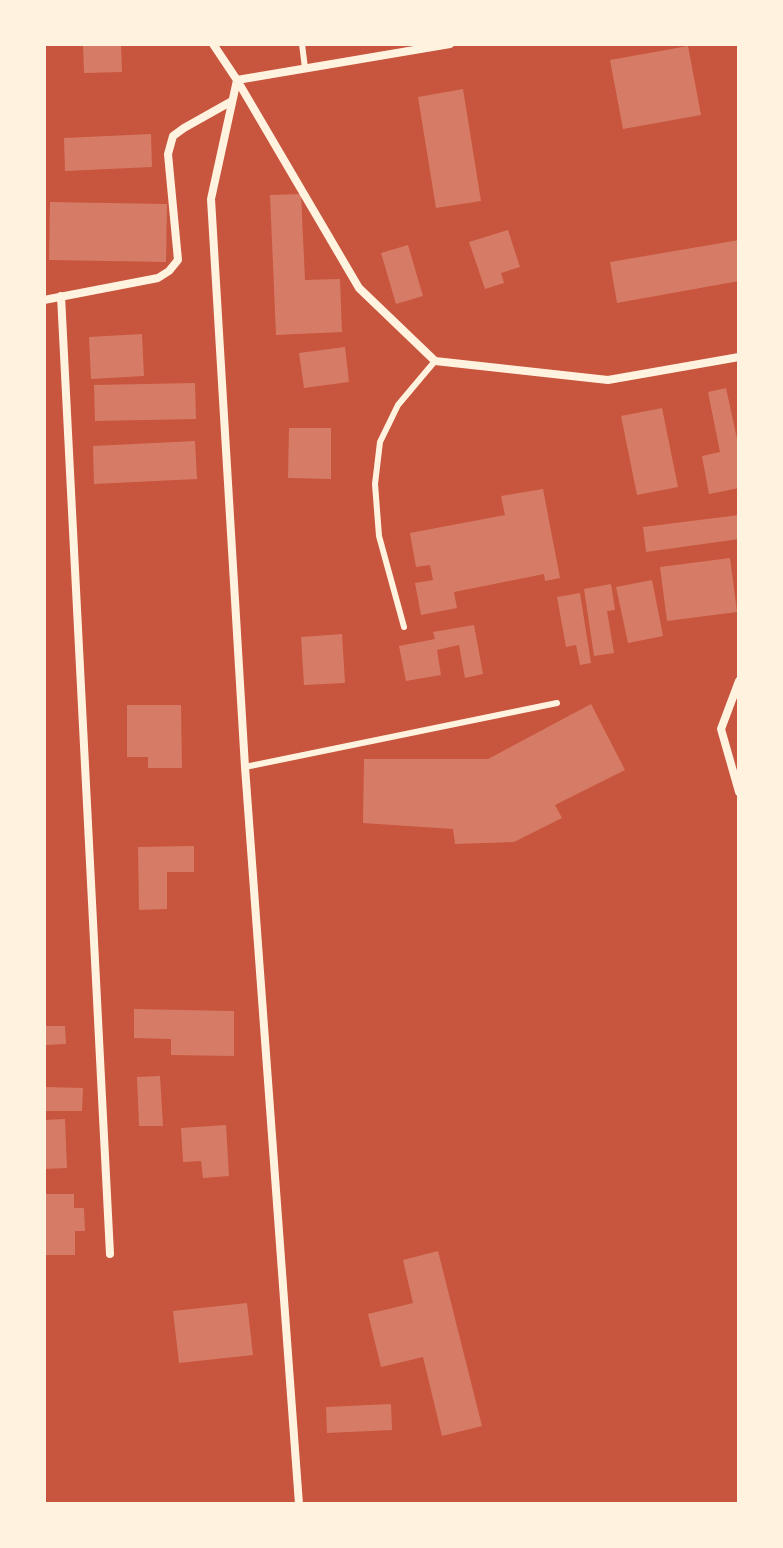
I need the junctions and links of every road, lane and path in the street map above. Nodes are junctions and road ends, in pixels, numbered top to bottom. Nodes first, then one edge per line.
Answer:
1 (213, 44) edge
2 (302, 44) edge
3 (450, 44) edge
4 (305, 68) junction
5 (237, 80) junction
6 (232, 101) junction
7 (61, 296) junction
8 (44, 300) edge
9 (739, 357) edge
10 (435, 361) junction
11 (404, 627) dead end
12 (739, 681) edge
13 (557, 703) dead end
14 (245, 767) junction
15 (739, 792) edge
16 (110, 1254) dead end
17 (299, 1504) edge

1 - 5 street
2 - 4 lane
3 - 4 street
4 - 5 street
5 - 6 street
5 - 10 street
6 - 7 street
6 - 14 street
7 - 8 street
7 - 16 street
9 - 10 street
10 - 11 lane
12 - 15 street
13 - 14 lane
14 - 17 street

